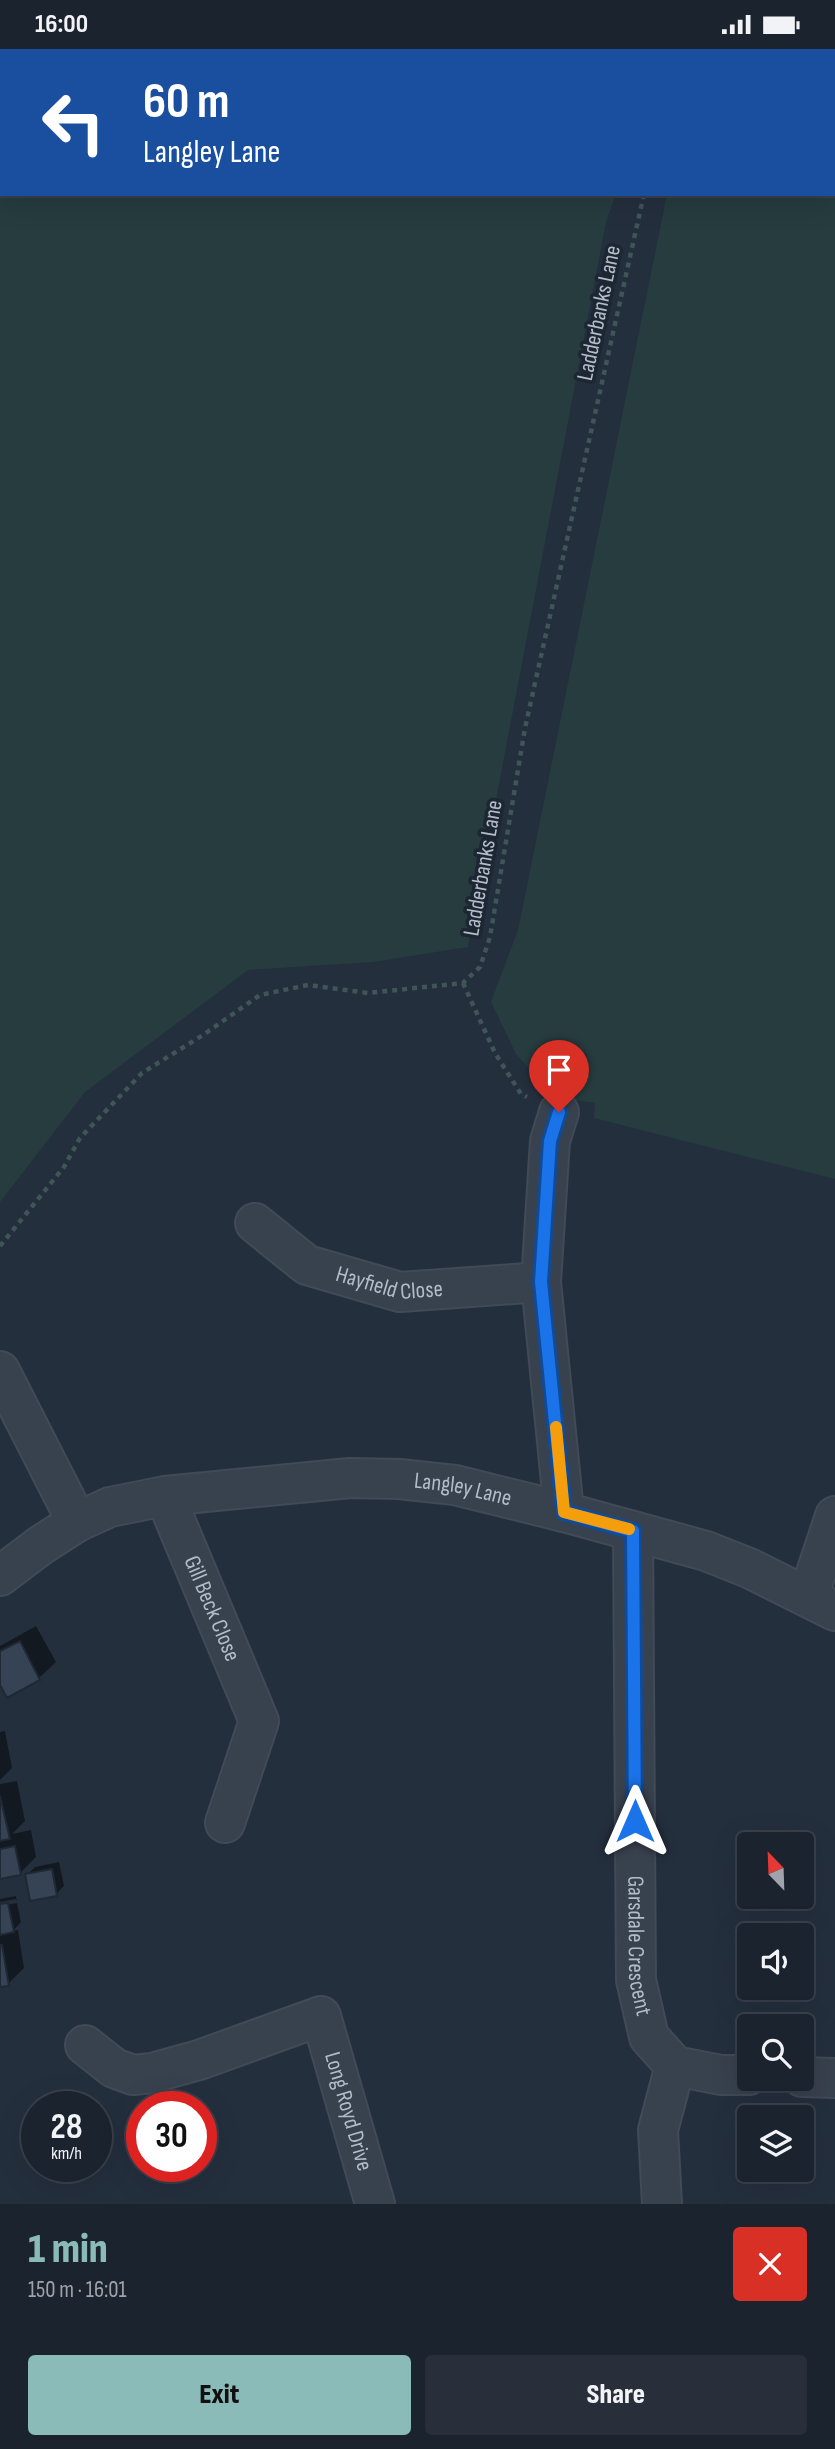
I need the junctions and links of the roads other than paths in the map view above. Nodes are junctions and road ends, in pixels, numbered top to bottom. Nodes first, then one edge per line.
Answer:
1 (559, 1112) dead end
2 (256, 1223) dead end
3 (541, 1282) junction
4 (0, 1371) edge
5 (165, 1496) junction
6 (564, 1512) junction
7 (835, 1516) edge
8 (77, 1522) junction
9 (633, 1531) junction
10 (0, 1576) edge
11 (821, 1604) edge
12 (225, 1823) dead end
13 (85, 2045) dead end
14 (675, 2066) junction
15 (737, 2075) edge
16 (814, 2077) edge
17 (835, 2078) edge
18 (375, 2204) edge
19 (662, 2204) edge

1 - 3 street
2 - 3 street, Hayfield Close
3 - 6 street
4 - 8 street
5 - 6 street, Langley Lane
5 - 8 street, Langley Lane
5 - 12 street, Gill Beck Close
6 - 9 street, Langley Lane
7 - 11 street
8 - 10 street, Langley Lane
9 - 11 street, Langley Lane
9 - 14 street, Garsdale Crescent
13 - 18 street, Long Royd Drive
14 - 15 street
14 - 19 street
16 - 17 street

